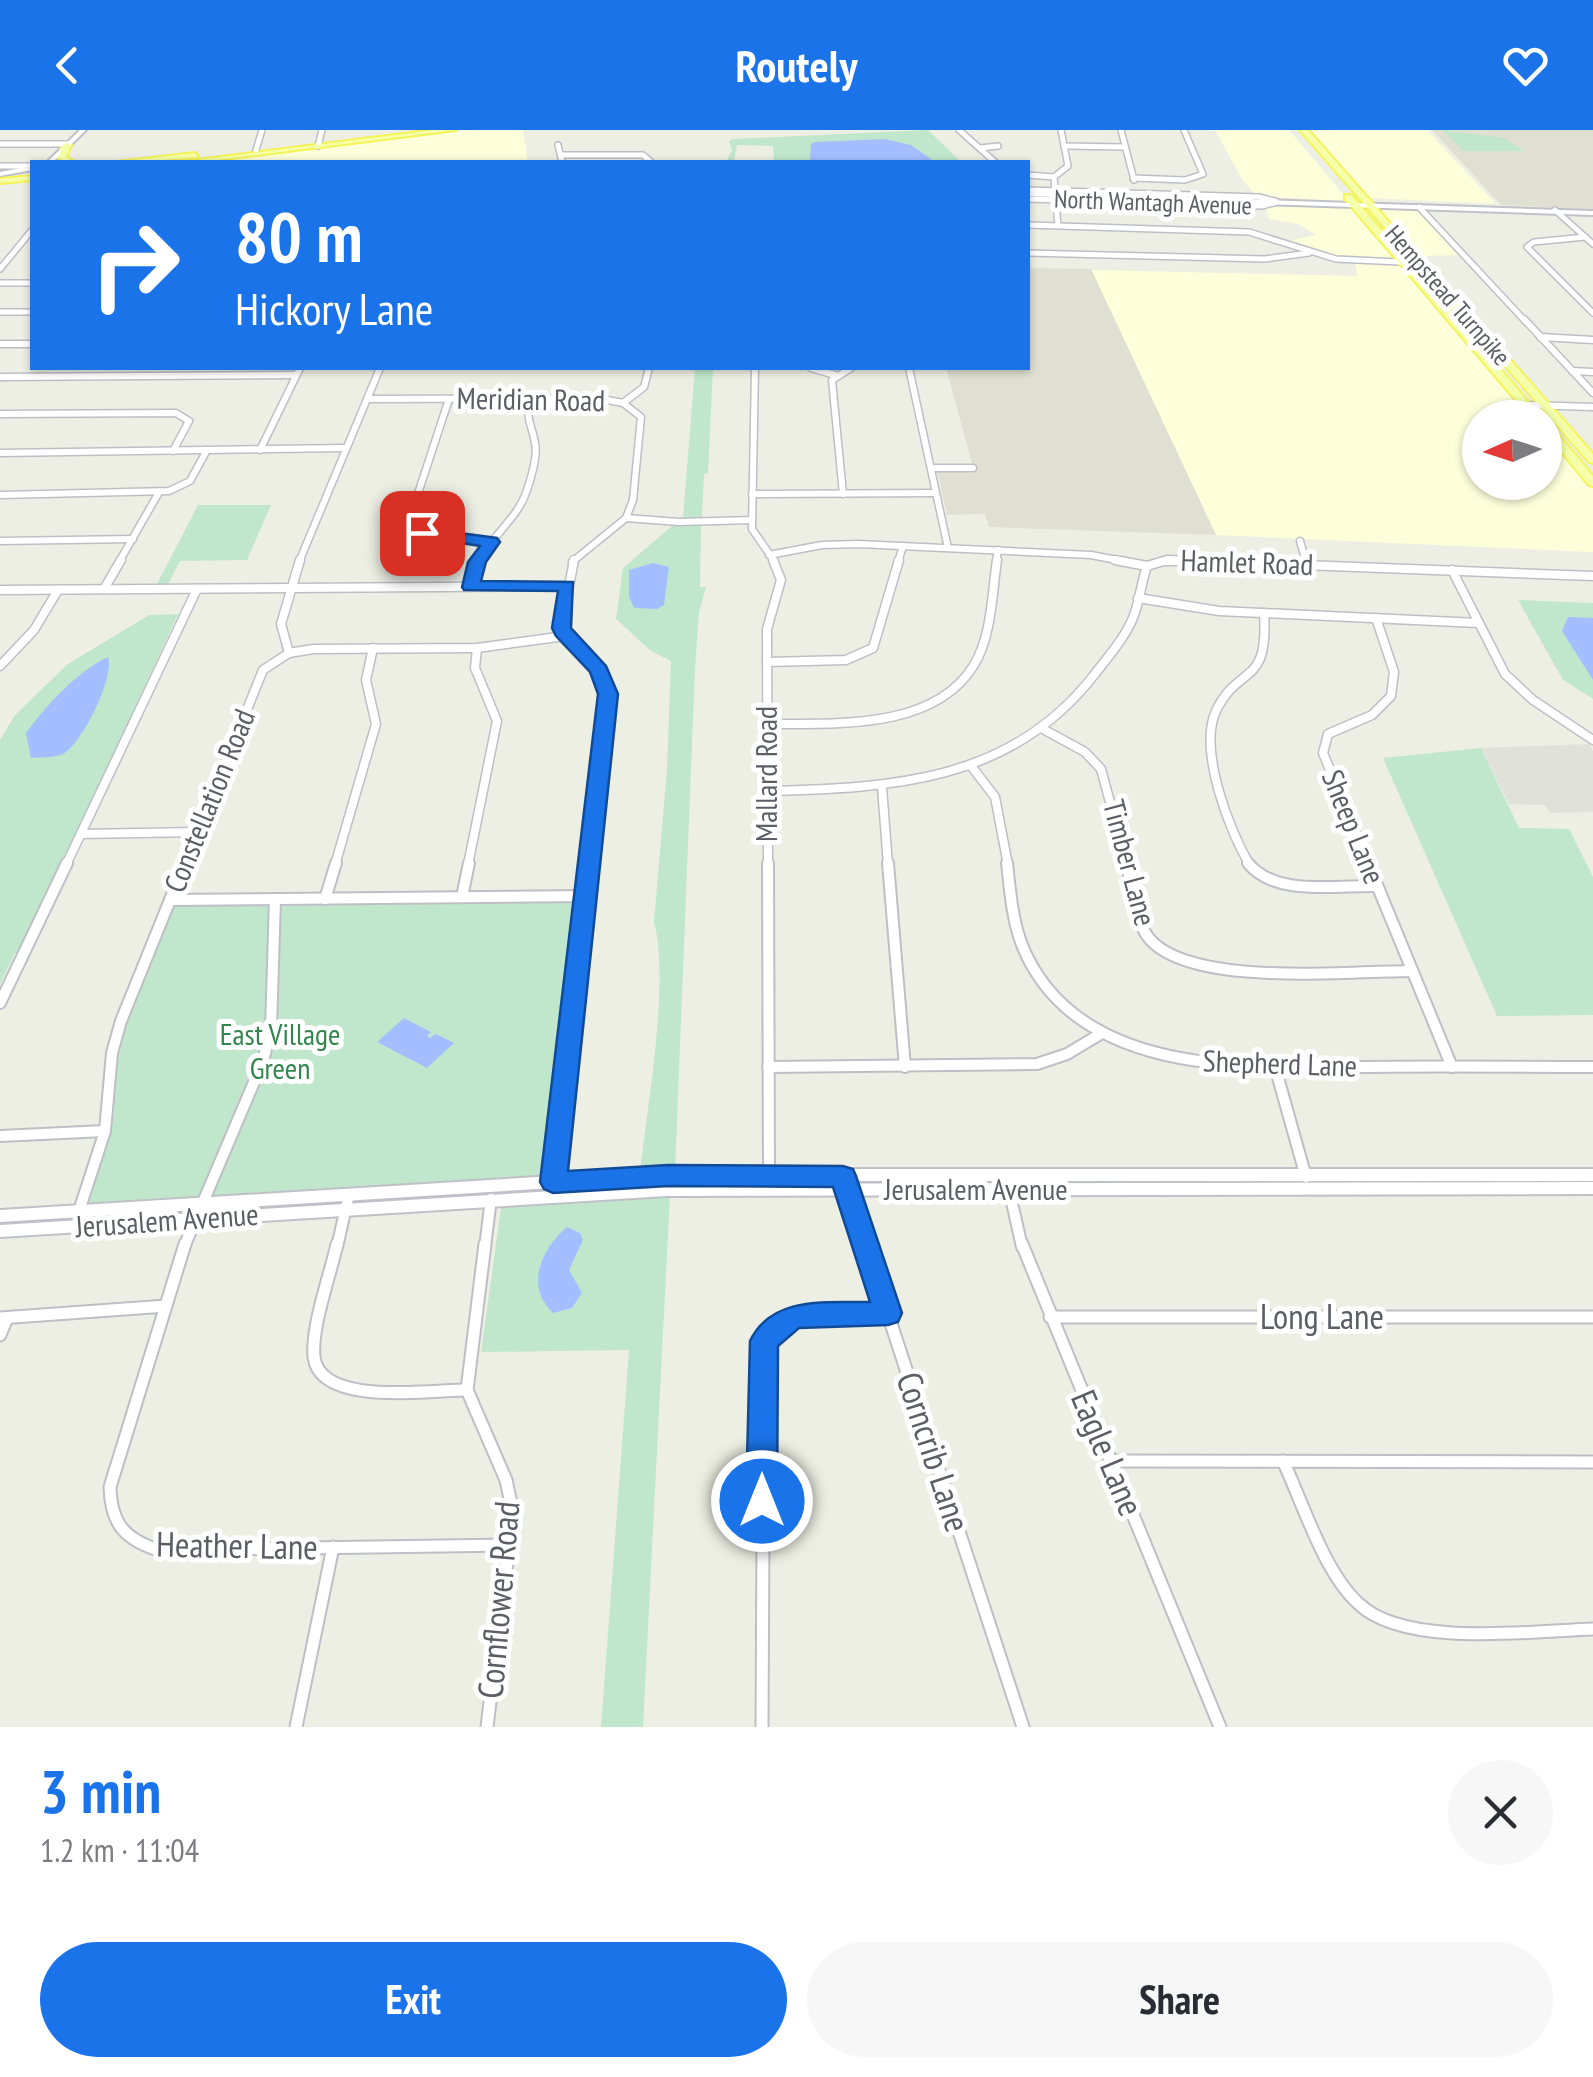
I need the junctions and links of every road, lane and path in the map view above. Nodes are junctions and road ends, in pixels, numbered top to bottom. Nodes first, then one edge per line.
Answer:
1 (82, 130) edge
2 (262, 130) edge
3 (322, 130) edge
4 (452, 130) edge
5 (959, 130) edge
6 (1061, 130) edge
7 (1121, 130) edge
8 (1184, 130) edge
9 (1291, 130) edge
10 (1304, 130) edge
11 (0, 144) edge
12 (68, 144) junction
13 (558, 144) dead end
14 (318, 146) junction
15 (998, 146) dead end
16 (1064, 146) junction
17 (980, 148) junction
18 (1125, 148) junction
19 (256, 150) junction
20 (561, 155) junction
21 (52, 160) edge
22 (67, 160) edge
23 (144, 160) edge
24 (211, 160) edge
25 (562, 160) edge
26 (648, 160) edge
27 (993, 160) edge
28 (0, 166) edge
29 (30, 171) edge
30 (30, 171) edge
31 (0, 176) edge
32 (1030, 176) edge
33 (1054, 177) junction
34 (1133, 178) junction
35 (1030, 194) edge
36 (1055, 195) junction
37 (1137, 196) junction
38 (1277, 202) junction
39 (1354, 203) junction
40 (1368, 204) junction
41 (1419, 207) junction
42 (1556, 211) junction
43 (1593, 212) edge
44 (1030, 225) edge
45 (1058, 226) junction
46 (30, 232) edge
47 (1585, 237) junction
48 (1593, 244) edge
49 (1030, 253) edge
50 (1309, 253) junction
51 (1175, 257) junction
52 (1354, 262) junction
53 (1420, 263) junction
54 (2, 264) edge
55 (1405, 264) junction
56 (1179, 271) dead end
57 (1356, 275) dead end
58 (0, 283) edge
59 (30, 283) edge
60 (0, 312) edge
61 (30, 312) edge
62 (1593, 313) edge
63 (1453, 320) junction
64 (1470, 320) junction
65 (1540, 337) junction
66 (1593, 340) edge
67 (0, 344) edge
68 (30, 344) edge
69 (379, 370) edge
70 (648, 370) edge
71 (755, 370) edge
72 (818, 370) edge
73 (846, 370) edge
74 (909, 370) edge
75 (1572, 370) junction
76 (298, 371) edge
77 (1593, 372) edge
78 (835, 375) junction
79 (1519, 376) junction
80 (0, 378) edge
81 (1593, 393) edge
82 (530, 398) junction
83 (367, 399) junction
84 (449, 399) junction
85 (1523, 400) edge
86 (1540, 400) edge
87 (623, 403) junction
88 (1562, 406) edge
89 (1593, 407) edge
90 (0, 414) edge
91 (1562, 425) edge
92 (1562, 446) edge
93 (346, 448) junction
94 (207, 450) junction
95 (260, 450) junction
96 (173, 451) junction
97 (0, 453) edge
98 (1593, 460) edge
99 (931, 468) junction
100 (974, 468) dead end
101 (1593, 483) edge
102 (936, 493) junction
103 (158, 494) junction
104 (752, 494) junction
105 (843, 494) junction
106 (0, 495) edge
107 (626, 518) junction
108 (752, 520) junction
109 (132, 539) junction
110 (0, 540) edge
111 (1300, 541) dead end
112 (491, 542) junction
113 (904, 546) junction
114 (948, 548) junction
115 (998, 550) junction
116 (770, 555) junction
117 (1307, 564) junction
118 (1147, 566) junction
119 (1452, 570) junction
120 (1593, 576) edge
121 (567, 586) junction
122 (470, 587) junction
123 (197, 588) junction
124 (291, 588) junction
125 (104, 589) junction
126 (0, 590) edge
127 (58, 590) junction
128 (1138, 598) junction
129 (1264, 613) junction
130 (1376, 618) junction
131 (1478, 622) junction
132 (565, 636) junction
133 (373, 648) junction
134 (477, 648) junction
135 (289, 653) junction
136 (767, 662) junction
137 (0, 666) edge
138 (767, 724) junction
139 (1043, 729) junction
140 (1593, 740) edge
141 (972, 767) junction
142 (882, 787) junction
143 (767, 791) junction
144 (197, 832) junction
145 (81, 834) junction
146 (1376, 886) junction
147 (586, 896) junction
148 (462, 897) junction
149 (325, 898) junction
150 (276, 899) junction
151 (170, 900) junction
152 (1412, 971) junction
153 (0, 1003) edge
154 (1102, 1032) junction
155 (1593, 1066) edge
156 (768, 1067) junction
157 (905, 1067) junction
158 (1275, 1067) junction
159 (1452, 1067) junction
160 (105, 1131) junction
161 (0, 1136) edge
162 (1593, 1175) edge
163 (1007, 1182) junction
164 (1307, 1182) junction
165 (769, 1183) junction
166 (845, 1183) junction
167 (1593, 1188) edge
168 (553, 1189) junction
169 (492, 1193) junction
170 (347, 1202) junction
171 (199, 1211) junction
172 (0, 1216) edge
173 (76, 1219) junction
174 (0, 1232) edge
175 (166, 1306) junction
176 (888, 1313) junction
177 (1050, 1317) junction
178 (1593, 1317) edge
179 (4, 1318) edge
180 (0, 1335) edge
181 (467, 1390) junction
182 (1110, 1461) junction
183 (1284, 1462) junction
184 (1593, 1462) edge
185 (508, 1545) junction
186 (333, 1547) junction
187 (1593, 1630) edge
188 (296, 1727) edge
189 (487, 1727) edge
190 (762, 1727) edge
191 (1023, 1727) edge
192 (1220, 1727) edge

1 - 12 main road
2 - 19 street
3 - 14 street
4 - 14 main road
5 - 17 street
6 - 16 street
7 - 18 street
8 - 34 street
9 - 39 main road, Hempstead Turnpike
10 - 40 main road, Hempstead Turnpike
11 - 12 street
12 - 21 main road
12 - 22 main road
13 - 20 street
14 - 19 main road
14 - 24 main road
15 - 17 street
16 - 18 street
16 - 33 street
17 - 27 street
18 - 34 street
19 - 23 main road
20 - 25 street
20 - 26 street
28 - 29 street
30 - 31 main road
32 - 33 street
33 - 36 street
34 - 37 street
35 - 36 main road, North Wantagh Avenue
36 - 37 main road, North Wantagh Avenue
36 - 38 street, North Wantagh Avenue
36 - 45 street
37 - 38 main road, North Wantagh Avenue
38 - 39 main road, North Wantagh Avenue
39 - 40 main road, North Wantagh Avenue
39 - 55 main road, Hempstead Turnpike
40 - 41 main road
40 - 42 main road
40 - 53 main road, Hempstead Turnpike
41 - 42 main road
41 - 65 street
42 - 43 main road
42 - 47 street
44 - 45 street
45 - 50 street
46 - 54 street
47 - 48 street
47 - 62 street
49 - 51 street
50 - 51 street
50 - 52 street
51 - 56 street
52 - 55 street
52 - 57 street
53 - 55 street
53 - 64 main road, Hempstead Turnpike
55 - 63 main road, Hempstead Turnpike
58 - 59 street
60 - 61 street
63 - 64 main road
63 - 79 main road
63 - 85 main road, Hempstead Turnpike
64 - 79 main road, Hempstead Turnpike
65 - 66 street
65 - 75 street
67 - 68 street
69 - 83 street
70 - 87 street
71 - 104 street, Mallard Road
72 - 78 street
73 - 78 street
74 - 99 street
75 - 77 street
75 - 81 street
76 - 80 street
76 - 95 street
78 - 105 street
79 - 86 main road, Hempstead Turnpike
82 - 84 street, Meridian Road
82 - 87 street, Meridian Road
82 - 112 street
83 - 84 street, Meridian Road
83 - 93 street
84 - 112 street
87 - 107 street, Meridian Road
88 - 89 street
90 - 96 street
91 - 98 main road, Hempstead Turnpike
92 - 101 main road
93 - 95 street
93 - 124 street
94 - 95 street
94 - 96 street
94 - 103 street
96 - 97 street
99 - 100 street
99 - 102 street
102 - 105 street
102 - 114 street
103 - 106 street
103 - 109 street
104 - 105 street
104 - 108 street, Mallard Road
107 - 108 street
107 - 121 street
108 - 116 street, Mallard Road
109 - 110 street
109 - 125 street
111 - 117 street
112 - 122 street
113 - 114 street
113 - 116 street
113 - 136 street
114 - 115 street
115 - 118 street
115 - 138 street
116 - 136 street, Mallard Road
117 - 118 street, Hamlet Road
117 - 119 street, Hamlet Road
118 - 128 street, Hamlet Road
119 - 120 street, Hamlet Road
119 - 131 street
121 - 122 street
121 - 132 street
122 - 124 street
123 - 124 street
123 - 125 street
123 - 145 street
124 - 135 street
125 - 127 street
126 - 127 street
127 - 137 street
128 - 129 street
128 - 139 street, Hamlet Road
129 - 130 street
129 - 146 street
130 - 131 street
130 - 146 street, Sheep Lane
131 - 140 street
132 - 134 street
132 - 147 street
133 - 134 street
133 - 135 street
133 - 149 street
134 - 148 street
135 - 144 street, Constellation Road
136 - 138 street, Mallard Road
138 - 143 street, Mallard Road
139 - 141 street, Hamlet Road
139 - 152 street, Timber Lane
141 - 142 street, Hamlet Road
141 - 154 street, Shepherd Lane
142 - 143 street, Hamlet Road
142 - 157 street
143 - 156 street, Mallard Road
144 - 145 street
144 - 151 street, Constellation Road
145 - 153 street
146 - 152 street, Sheep Lane
147 - 148 street
147 - 168 street
148 - 149 street
149 - 150 street
150 - 151 street
150 - 171 street
151 - 160 street, Constellation Road
152 - 159 street, Sheep Lane
154 - 157 street
154 - 158 street, Shepherd Lane
155 - 159 street, Shepherd Lane
156 - 157 street
156 - 165 street, Mallard Road
158 - 159 street, Shepherd Lane
158 - 164 street
160 - 161 street
160 - 173 street, Constellation Road
162 - 164 main road, Jerusalem Avenue
163 - 164 main road, Jerusalem Avenue
163 - 166 main road, Jerusalem Avenue
163 - 177 street, Eagle Lane
164 - 167 main road, Jerusalem Avenue
165 - 166 main road, Jerusalem Avenue
165 - 168 main road, Jerusalem Avenue
166 - 176 street, Corncrib Lane
168 - 169 main road, Jerusalem Avenue
169 - 170 main road, Jerusalem Avenue
169 - 181 street, Cornflower Road
170 - 171 main road, Jerusalem Avenue
170 - 181 street
171 - 173 main road, Jerusalem Avenue
171 - 175 street, Heather Lane
172 - 173 main road, Jerusalem Avenue
173 - 174 main road, Jerusalem Avenue
175 - 179 street
175 - 186 street, Heather Lane
176 - 190 street
176 - 191 street, Corncrib Lane
177 - 178 street, Long Lane
177 - 182 street, Eagle Lane
179 - 180 street
181 - 185 street, Cornflower Road
182 - 183 street
182 - 192 street, Eagle Lane
183 - 184 street
183 - 187 street
185 - 186 street, Heather Lane
185 - 189 street, Cornflower Road
186 - 188 street

